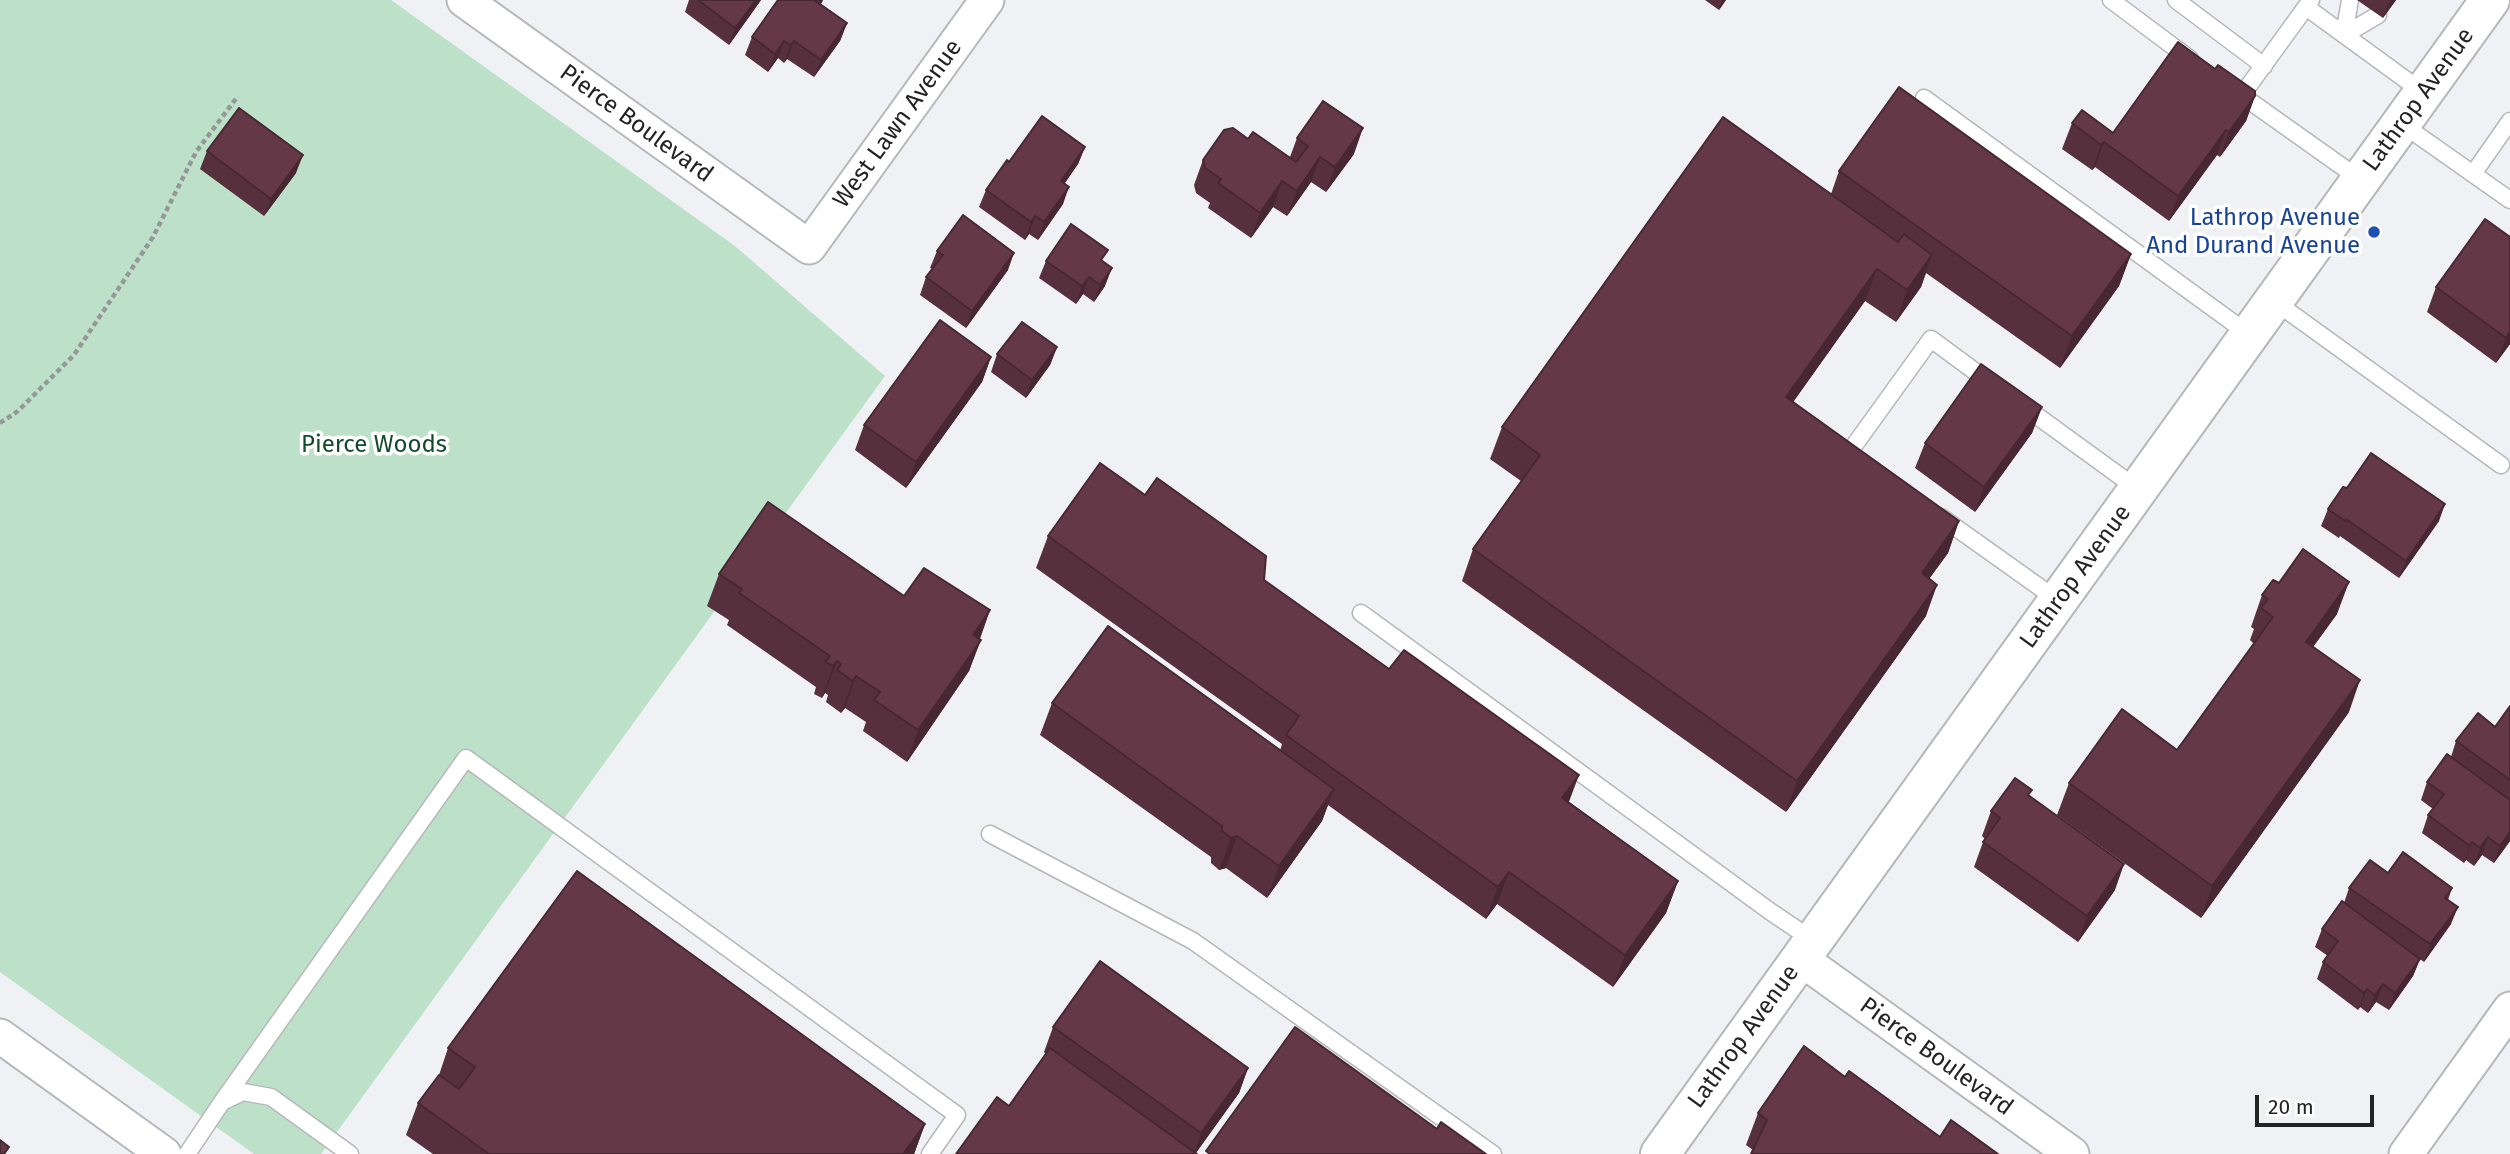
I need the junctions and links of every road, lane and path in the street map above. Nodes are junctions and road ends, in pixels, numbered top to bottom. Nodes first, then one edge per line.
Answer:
1 (464, 0) edge
2 (987, 0) edge
3 (2110, 0) edge
4 (2176, 0) edge
5 (2350, 0) edge
6 (2490, 0) edge
7 (2308, 3) edge
8 (2378, 15) dead end
9 (2344, 35) junction
10 (2199, 65) edge
11 (2264, 66) junction
12 (2221, 80) edge
13 (2424, 93) junction
14 (2242, 95) junction
15 (238, 96) dead end
16 (1924, 97) dead end
17 (2510, 121) edge
18 (2402, 124) junction
19 (2473, 174) junction
20 (2361, 180) junction
21 (2510, 200) edge
22 (809, 247) joint
23 (2274, 300) junction
24 (2250, 335) junction
25 (0, 423) edge
26 (2501, 466) dead end
27 (1868, 467) edge
28 (2139, 490) junction
29 (1929, 508) edge
30 (2059, 601) junction
31 (1361, 613) dead end
32 (990, 834) dead end
33 (1807, 950) junction
34 (2510, 1009) edge
35 (0, 1036) edge
36 (222, 1102) junction
37 (167, 1153) edge
38 (350, 1154) edge
39 (930, 1154) edge
40 (1493, 1154) edge
41 (1660, 1154) edge
42 (2072, 1154) edge
43 (2406, 1154) edge

1 - 22 street, Pierce Boulevard
2 - 22 street, West Lawn Avenue
3 - 10 lane
4 - 11 lane
5 - 9 lane
6 - 13 street, Lathrop Avenue
7 - 9 lane
7 - 11 lane
8 - 9 lane
9 - 13 lane
11 - 14 lane
12 - 14 lane
13 - 18 street, Lathrop Avenue
14 - 20 lane
15 - 25 path
16 - 24 lane
17 - 19 lane
18 - 19 lane
18 - 20 street, Lathrop Avenue
19 - 21 lane
20 - 23 street, Lathrop Avenue
23 - 24 street, Lathrop Avenue
23 - 26 lane
24 - 28 street, Lathrop Avenue
27 - 28 lane
28 - 30 street, Lathrop Avenue
29 - 30 lane
30 - 33 street, Lathrop Avenue
31 - 33 lane
32 - 40 lane
33 - 41 street, Lathrop Avenue
33 - 42 street, Pierce Boulevard
34 - 43 street
35 - 37 street
36 - 37 lane
36 - 38 lane
36 - 39 lane

